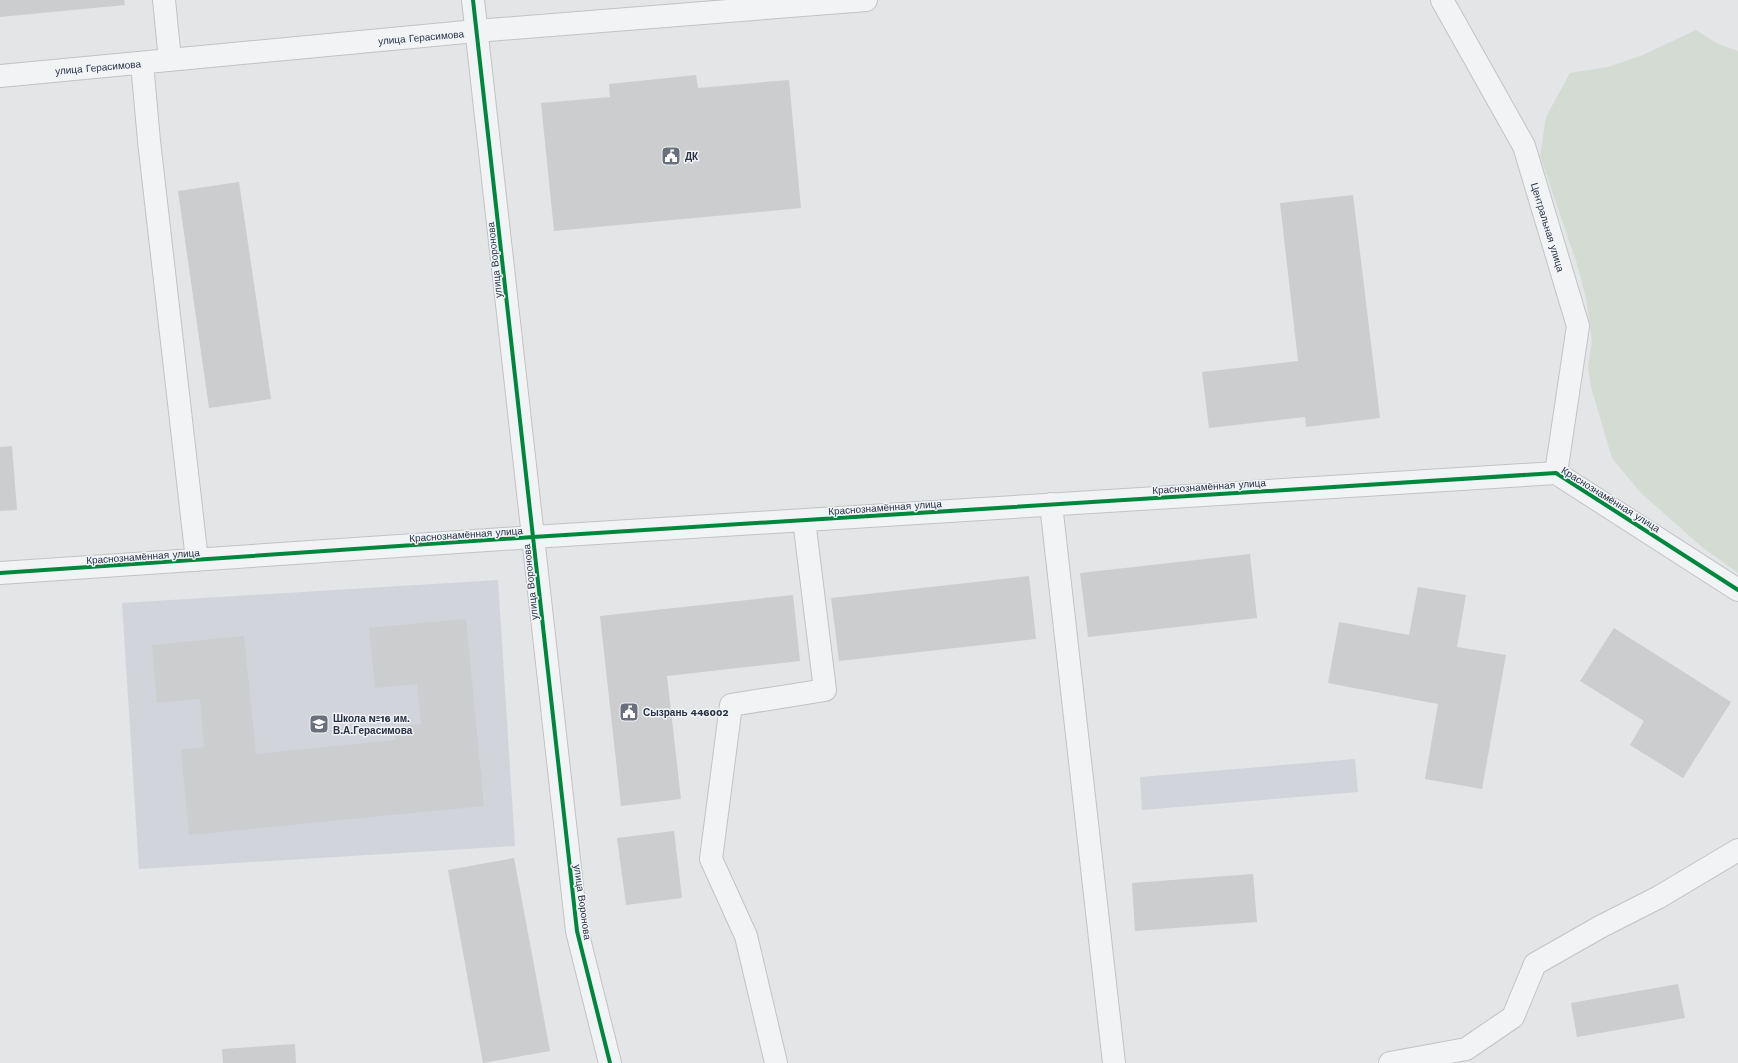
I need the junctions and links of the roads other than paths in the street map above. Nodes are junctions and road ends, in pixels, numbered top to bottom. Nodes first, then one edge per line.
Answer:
1 (164, 0) edge
2 (473, 0) edge
3 (866, 0) edge
4 (1442, 0) edge
5 (476, 31) junction
6 (170, 60) junction
7 (142, 63) junction
8 (0, 76) edge
9 (1556, 473) junction
10 (1051, 504) junction
11 (804, 520) junction
12 (533, 537) junction
13 (197, 560) junction
14 (0, 573) edge
15 (1738, 590) edge
16 (1738, 850) edge
17 (610, 1063) edge
18 (776, 1063) edge
19 (1114, 1063) edge
20 (1390, 1063) edge

1 - 6 street
2 - 5 street, улица Воронова
3 - 5 street, улица Герасимова
4 - 9 street, Центральная улица
5 - 6 street, улица Герасимова
5 - 12 street, улица Воронова
6 - 7 street, улица Герасимова
7 - 8 street, улица Герасимова
7 - 13 street
9 - 10 street, Краснознамённая улица
9 - 15 street, Краснознамённая улица
10 - 11 street, Краснознамённая улица
10 - 19 street
11 - 12 street, Краснознамённая улица
11 - 18 street
12 - 13 street, Краснознамённая улица
12 - 17 street, улица Воронова
13 - 14 street, Краснознамённая улица
16 - 20 street

